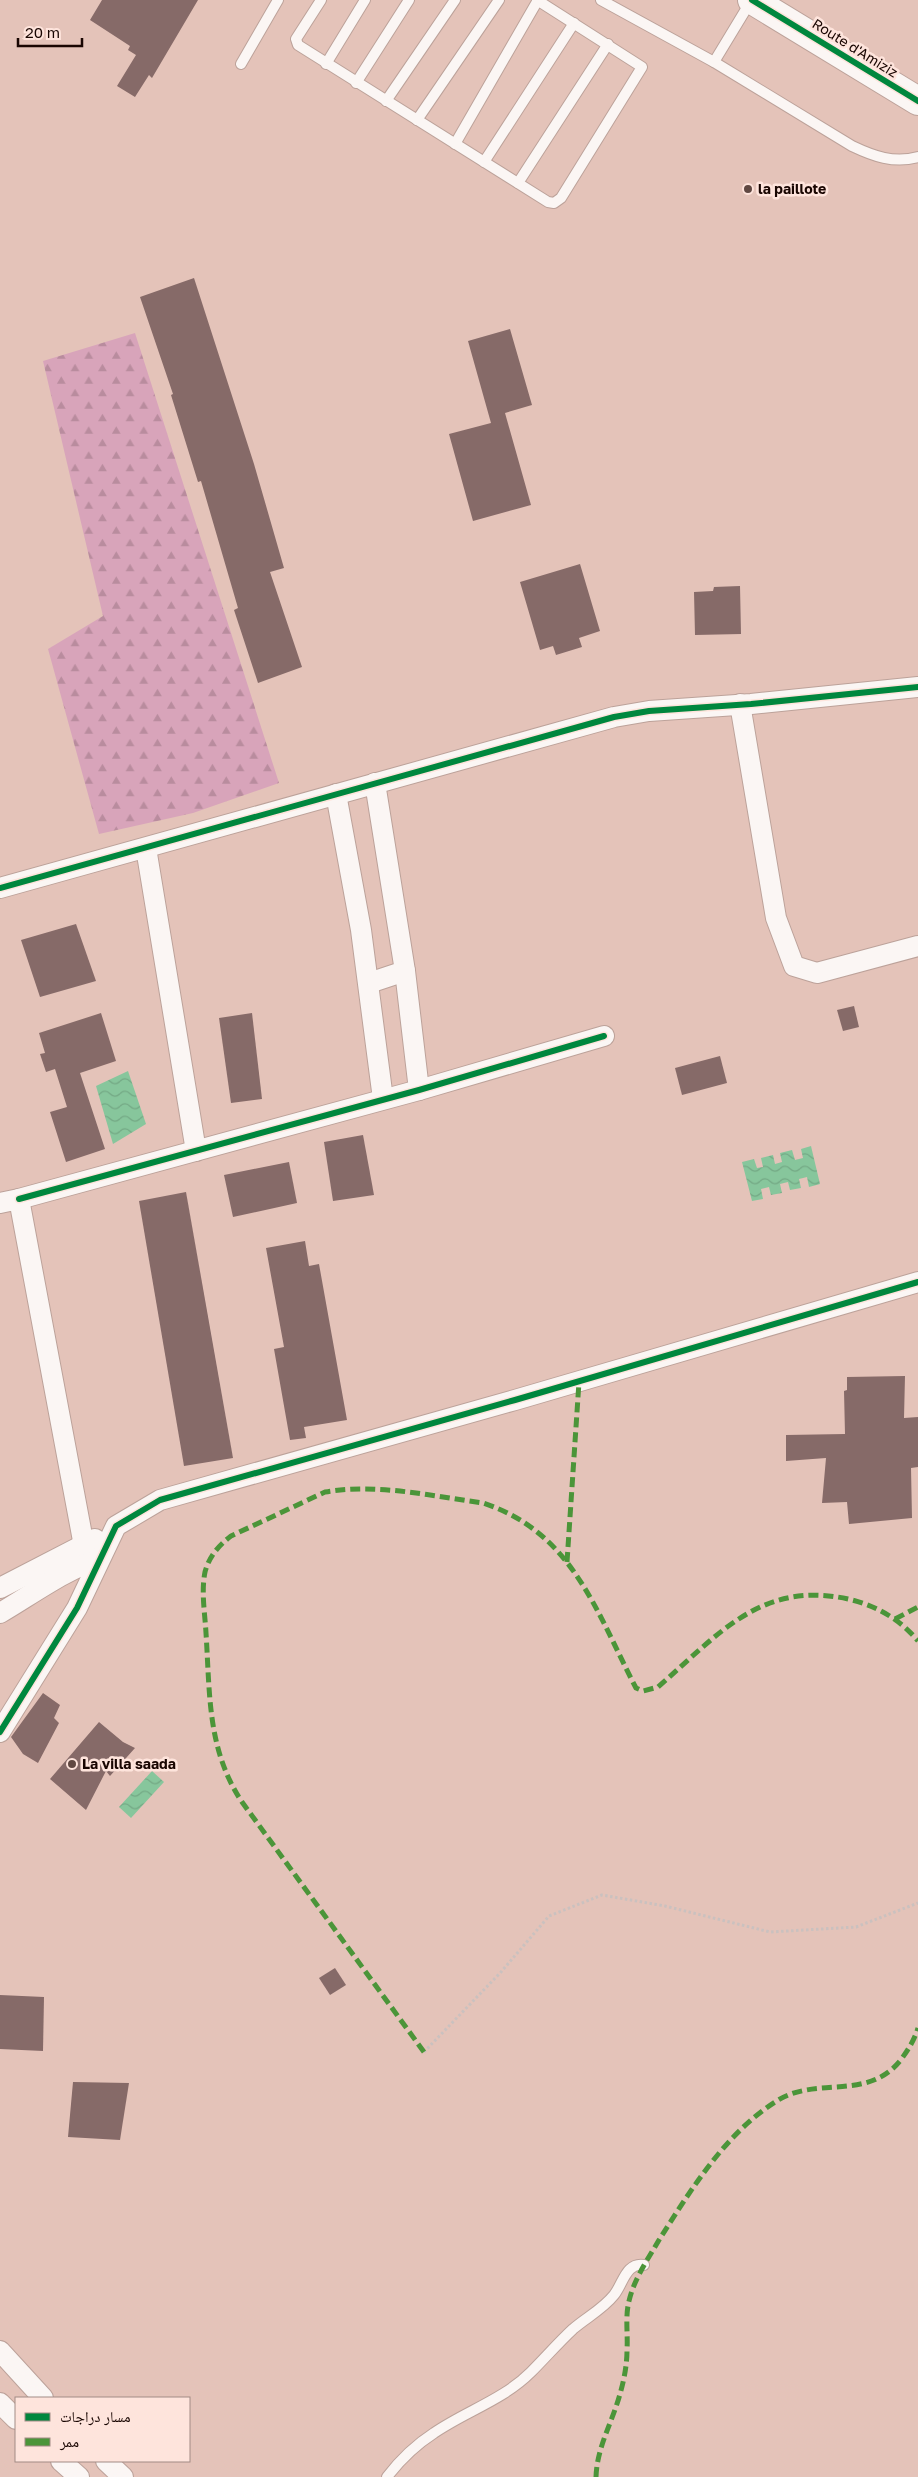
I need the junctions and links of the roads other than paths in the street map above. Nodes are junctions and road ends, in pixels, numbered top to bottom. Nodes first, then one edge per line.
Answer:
1 (278, 0) edge
2 (321, 0) edge
3 (365, 0) edge
4 (409, 0) edge
5 (455, 0) edge
6 (499, 0) edge
7 (538, 0) edge
8 (601, 0) edge
9 (752, 0) edge
10 (574, 23) junction
11 (608, 44) junction
12 (714, 62) junction
13 (241, 64) dead end
14 (326, 64) junction
15 (356, 83) junction
16 (386, 101) junction
17 (918, 102) edge
18 (417, 120) junction
19 (455, 144) junction
20 (918, 157) edge
21 (484, 162) junction
22 (518, 183) junction
23 (918, 687) edge
24 (740, 704) junction
25 (375, 783) junction
26 (336, 794) junction
27 (146, 848) junction
28 (0, 888) edge
29 (918, 946) edge
30 (405, 971) junction
31 (369, 983) junction
32 (604, 1036) dead end
33 (419, 1090) junction
34 (383, 1099) junction
35 (196, 1150) junction
36 (10, 1201) edge
37 (918, 1282) edge
38 (91, 1556) junction
39 (0, 1588) edge
40 (0, 1613) edge
41 (0, 1732) edge
42 (644, 2265) dead end
43 (0, 2351) edge
44 (42, 2397) edge
45 (62, 2462) edge
46 (107, 2462) edge
47 (79, 2477) edge
48 (123, 2477) edge
49 (387, 2477) edge

1 - 13 lane
2 - 14 lane
3 - 14 lane
4 - 15 lane
5 - 16 lane
6 - 18 lane
7 - 10 lane
7 - 19 lane
8 - 12 lane
9 - 12 lane
9 - 17 main road, Route d'Amiziz
10 - 11 lane
10 - 21 lane
11 - 22 lane
11 - 22 lane
12 - 20 lane
14 - 15 lane
15 - 16 lane
16 - 18 lane
18 - 19 lane
19 - 21 lane
21 - 22 lane
23 - 24 street
24 - 25 street
24 - 29 street
25 - 26 street
25 - 30 street
26 - 27 street
26 - 31 street
27 - 28 street
27 - 35 street
30 - 31 street
30 - 33 street
31 - 34 street
32 - 33 street
33 - 34 street
34 - 35 street
35 - 36 street
36 - 38 street
37 - 38 street
38 - 39 street
38 - 40 street
38 - 41 street
42 - 49 lane
43 - 44 street
45 - 47 street
46 - 48 street

